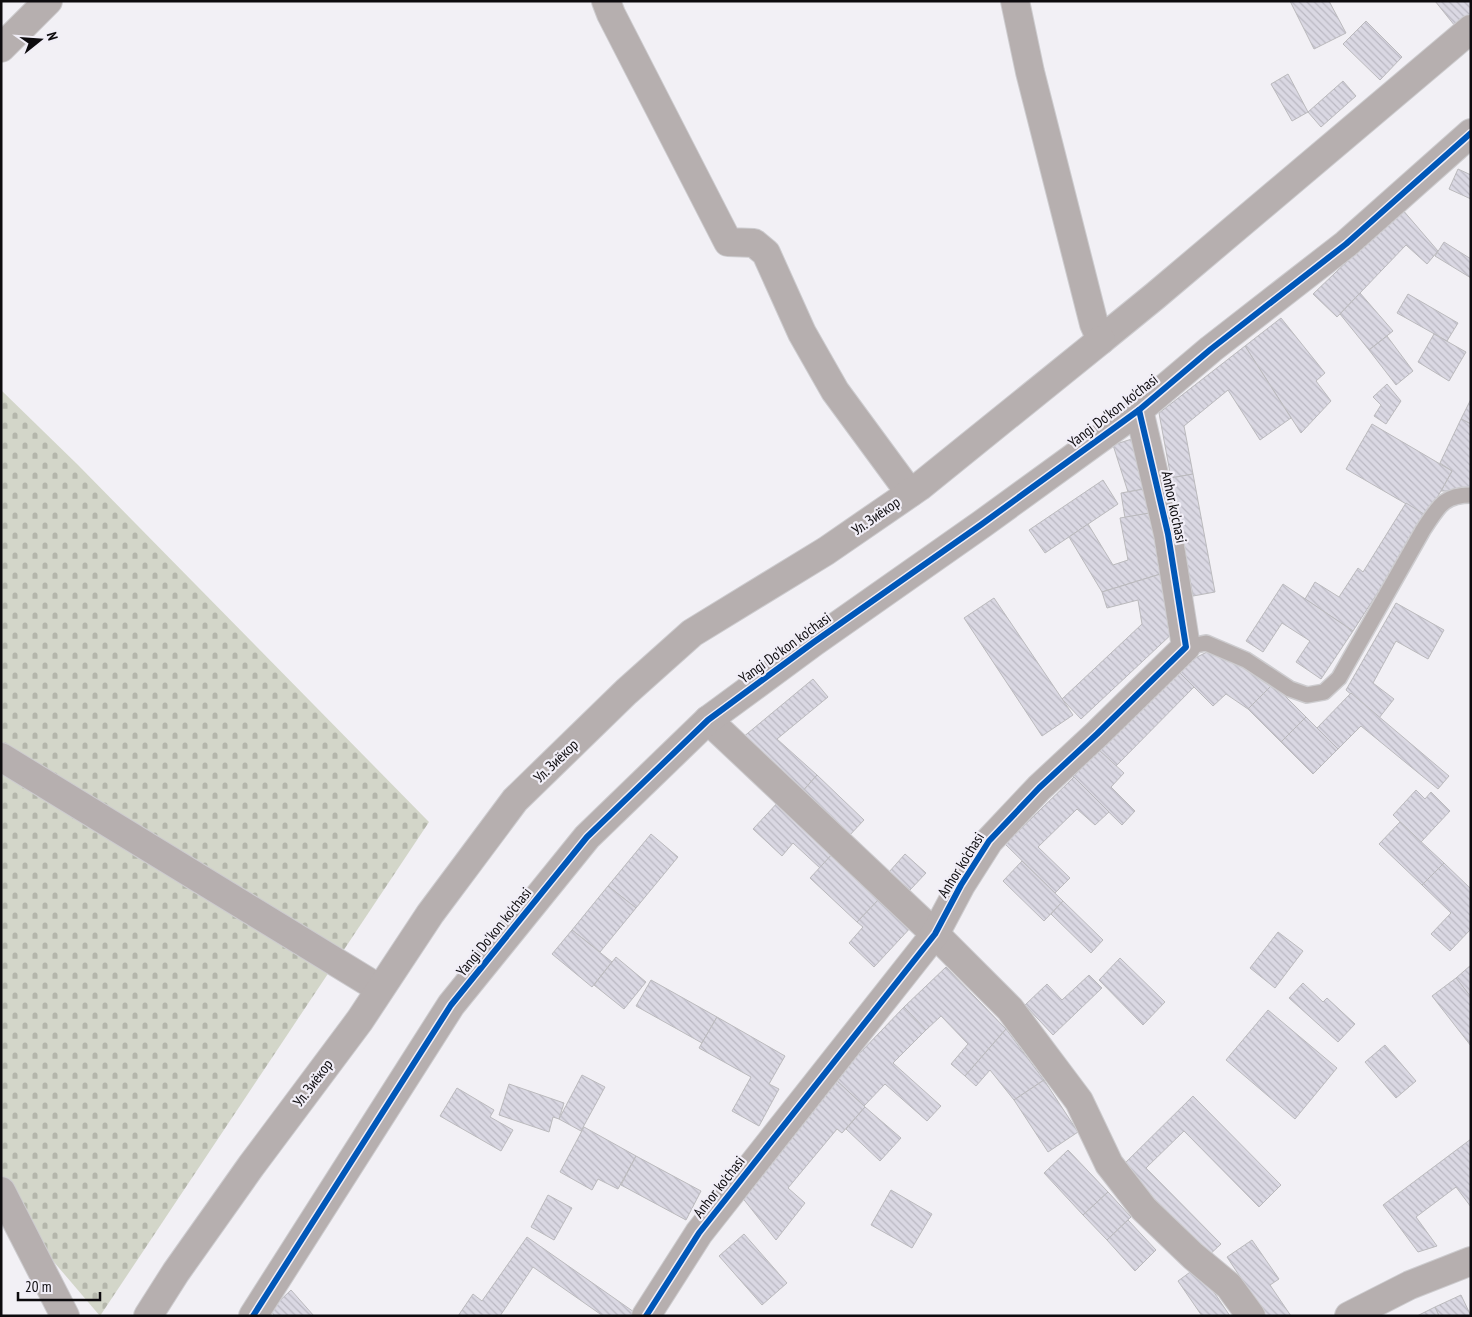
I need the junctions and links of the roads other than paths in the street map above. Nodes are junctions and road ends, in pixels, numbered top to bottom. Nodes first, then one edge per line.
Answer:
1 (48, 1) edge
2 (606, 1) edge
3 (1014, 1) edge
4 (1471, 30) edge
5 (1, 48) edge
6 (1471, 133) edge
7 (1101, 340) junction
8 (1139, 410) junction
9 (910, 493) junction
10 (1471, 495) edge
11 (1186, 647) junction
12 (708, 720) junction
13 (1, 757) edge
14 (935, 934) junction
15 (380, 989) junction
16 (1, 1191) edge
17 (1471, 1261) edge
18 (65, 1316) edge
19 (148, 1316) edge
20 (252, 1316) edge
21 (646, 1316) edge
22 (1251, 1316) edge
23 (1349, 1316) edge

1 - 5 street
2 - 9 street
3 - 7 street
4 - 7 street, Ул. Зиёкор
6 - 8 street, Yangi Do'kon ko'chasi
7 - 9 street, Ул. Зиёкор
8 - 11 street, Anhor ko'chasi
8 - 12 street, Yangi Do'kon ko'chasi
9 - 15 street, Ул. Зиёкор
10 - 11 lane
11 - 14 street, Anhor ko'chasi
12 - 14 street
12 - 20 street, Yangi Do'kon ko'chasi
13 - 15 street
14 - 21 street, Anhor ko'chasi
14 - 22 street
15 - 19 street, Ул. Зиёкор
16 - 18 street
17 - 23 street

